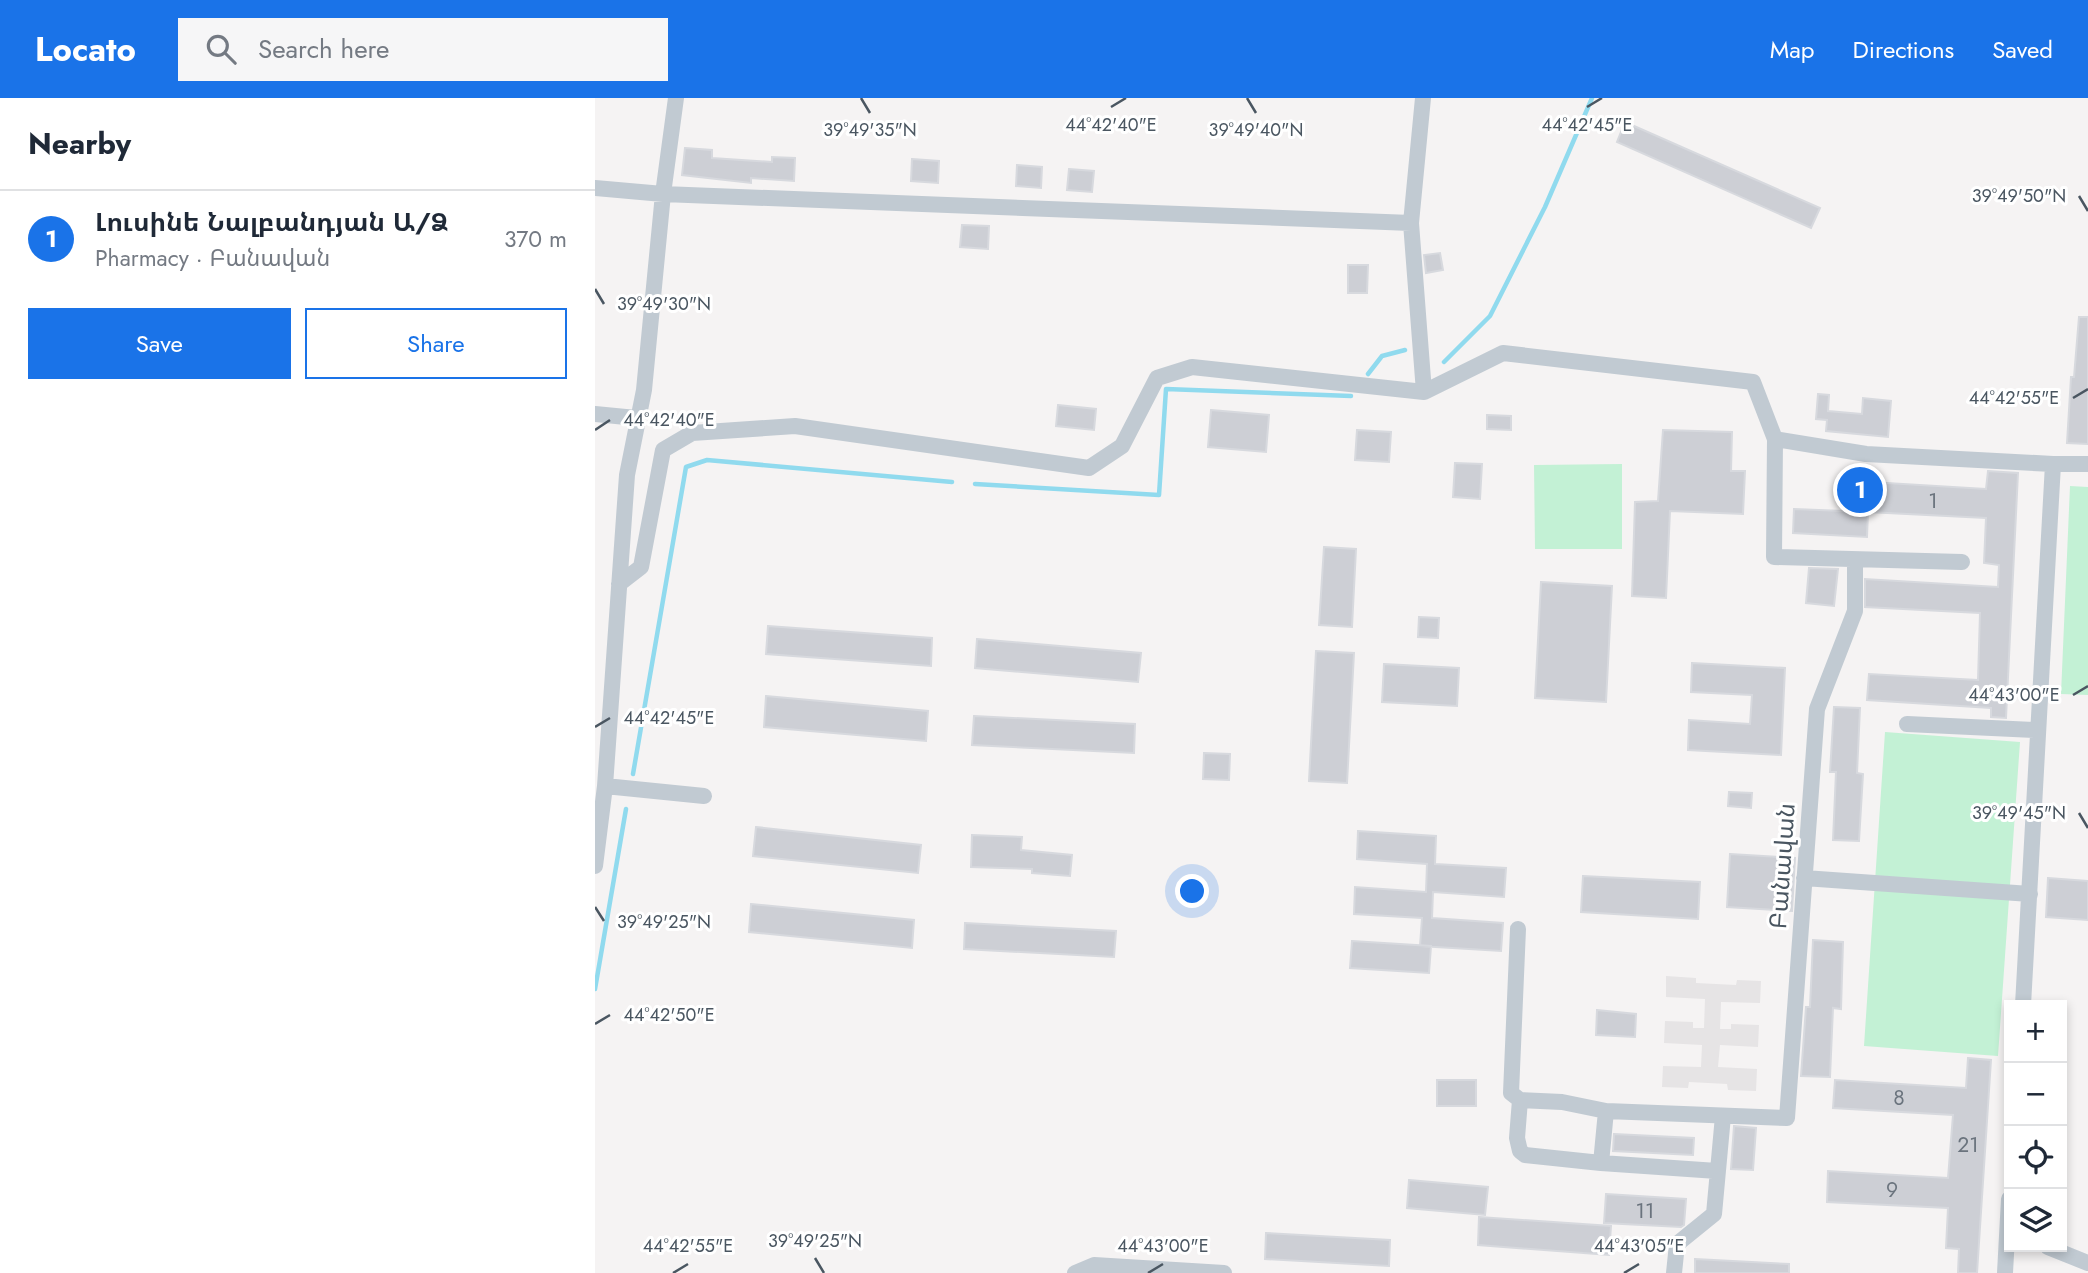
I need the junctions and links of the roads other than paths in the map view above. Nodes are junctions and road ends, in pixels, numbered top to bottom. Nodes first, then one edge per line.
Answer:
1 (676, 98) edge
2 (1423, 98) edge
3 (595, 188) edge
4 (663, 194) junction
5 (1411, 223) junction
6 (1424, 392) junction
7 (595, 414) edge
8 (636, 418) junction
9 (1775, 439) junction
10 (2053, 464) junction
11 (2088, 464) edge
12 (1855, 560) junction
13 (1962, 562) dead end
14 (619, 584) junction
15 (1907, 724) dead end
16 (2036, 730) junction
17 (605, 786) junction
18 (704, 796) dead end
19 (595, 866) edge
20 (1804, 878) junction
21 (2030, 894) junction
22 (1518, 929) dead end
23 (2022, 1000) edge
24 (1520, 1100) junction
25 (1606, 1111) junction
26 (1723, 1116) junction
27 (1601, 1163) junction
28 (1717, 1171) junction
29 (2006, 1252) edge
30 (2060, 1252) edge
31 (2088, 1263) edge
32 (1136, 1270) edge
33 (1075, 1273) edge
34 (1224, 1273) edge
35 (1674, 1273) edge
36 (2005, 1273) edge

1 - 4 street
2 - 5 street
3 - 4 street
4 - 5 street
4 - 8 street
5 - 6 street
6 - 9 street
6 - 14 street
7 - 8 street
8 - 14 street
9 - 10 street
9 - 12 street
10 - 11 street
10 - 16 street
12 - 13 street
12 - 20 street, Բանավան
14 - 17 street
15 - 16 street
16 - 21 street
17 - 18 street
17 - 19 street
20 - 21 street
20 - 26 street, Բանավան
21 - 23 street
22 - 24 street
24 - 25 street
24 - 27 street
25 - 26 street
25 - 27 street
26 - 28 street
27 - 28 street
28 - 35 street
29 - 36 street
30 - 31 street
32 - 33 street
32 - 34 street

